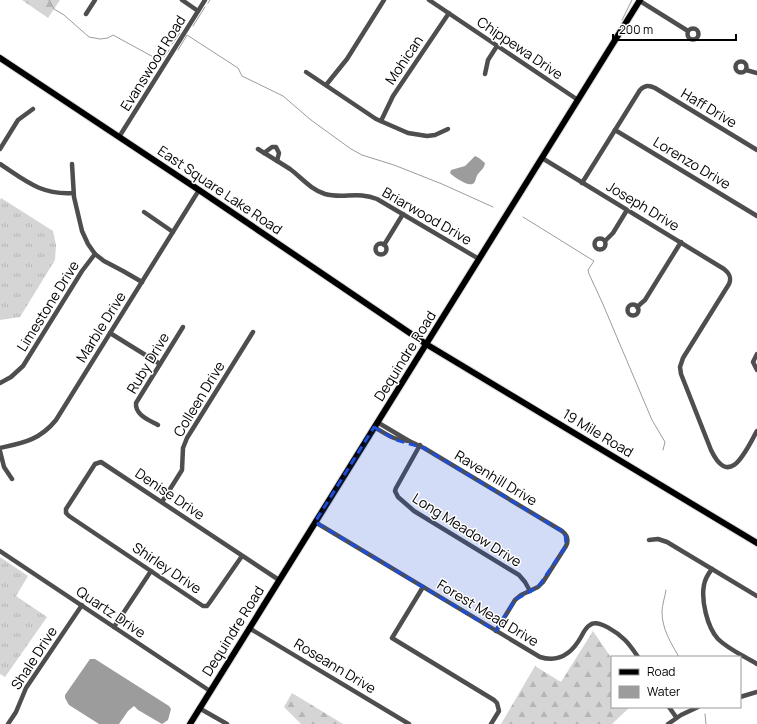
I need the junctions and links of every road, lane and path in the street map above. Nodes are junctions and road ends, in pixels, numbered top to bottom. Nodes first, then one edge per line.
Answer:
1 (95, 0) edge
2 (182, 0) edge
3 (205, 0) edge
4 (384, 0) edge
5 (429, 0) edge
6 (640, 1) edge
7 (198, 11) junction
8 (449, 13) junction
9 (86, 14) dead end
10 (688, 31) dead end
11 (497, 46) junction
12 (0, 58) edge
13 (746, 70) dead end
14 (306, 72) dead end
15 (757, 73) edge
16 (485, 74) dead end
17 (326, 85) junction
18 (578, 100) junction
19 (33, 109) dead end
20 (381, 121) junction
21 (448, 129) dead end
22 (615, 130) junction
23 (119, 137) junction
24 (0, 149) edge
25 (258, 149) dead end
26 (757, 150) edge
27 (264, 153) junction
28 (542, 158) junction
29 (277, 161) junction
30 (0, 164) edge
31 (72, 164) dead end
32 (582, 183) junction
33 (199, 190) junction
34 (73, 193) junction
35 (627, 210) junction
36 (144, 212) dead end
37 (403, 214) junction
38 (757, 216) edge
39 (173, 232) junction
40 (605, 241) dead end
41 (681, 242) junction
42 (384, 245) dead end
43 (95, 254) junction
44 (479, 259) junction
45 (142, 282) junction
46 (637, 307) dead end
47 (183, 327) dead end
48 (253, 332) dead end
49 (110, 333) junction
50 (426, 344) junction
51 (757, 354) edge
52 (160, 364) junction
53 (757, 370) edge
54 (0, 383) edge
55 (376, 424) junction
56 (158, 425) dead end
57 (757, 431) edge
58 (420, 445) junction
59 (0, 449) edge
60 (12, 479) dead end
61 (162, 502) junction
62 (66, 511) joint
63 (315, 522) junction
64 (648, 540) dead end
65 (757, 543) edge
66 (0, 551) edge
67 (242, 556) junction
68 (712, 568) junction
69 (151, 571) junction
70 (279, 580) junction
71 (423, 587) junction
72 (530, 591) junction
73 (757, 596) edge
74 (82, 605) junction
75 (114, 626) junction
76 (249, 628) junction
77 (496, 631) junction
78 (637, 656) edge
79 (757, 664) edge
80 (210, 691) junction
81 (757, 692) edge
82 (741, 697) edge
83 (199, 708) junction
84 (670, 708) edge
85 (696, 708) edge
86 (676, 717) junction
87 (8, 724) edge
88 (190, 724) edge
89 (226, 724) edge
90 (409, 724) edge
91 (491, 724) edge
92 (668, 724) edge

1 - 9 street
2 - 7 street
3 - 7 street, Evanswood Road
4 - 17 street
5 - 8 street, Chippewa Drive
6 - 10 street
6 - 18 main road, Dequindre Road
7 - 23 street, Evanswood Road
8 - 11 street, Chippewa Drive
8 - 20 street, Mohican
11 - 16 street
11 - 18 street, Chippewa Drive
12 - 23 main road, East Square Lake Road
13 - 15 street
14 - 17 street
17 - 20 street
18 - 28 main road, Dequindre Road
19 - 24 street
20 - 21 street
22 - 26 street, Haff Drive
22 - 32 street
22 - 38 street, Lorenzo Drive
23 - 33 main road, East Square Lake Road
25 - 27 street, Briarwood Drive
27 - 29 street, Briarwood Drive
27 - 29 street
28 - 32 street, Joseph Drive
28 - 44 main road, Dequindre Road
29 - 37 street, Briarwood Drive
30 - 34 street
31 - 34 street
32 - 35 street, Joseph Drive
33 - 39 street, Marble Drive
33 - 50 main road, East Square Lake Road
34 - 43 street
35 - 40 street
35 - 41 street, Joseph Drive
36 - 39 street
37 - 42 street
37 - 44 street, Briarwood Drive
39 - 45 street, Marble Drive
41 - 46 street
41 - 57 street, Joseph Drive
43 - 45 street
43 - 54 street, Limestone Drive
44 - 50 main road, Dequindre Road
45 - 49 street, Marble Drive
47 - 52 street, Ruby Drive
48 - 61 street, Colleen Drive
49 - 52 street
49 - 59 street, Marble Drive
50 - 55 main road, Dequindre Road
50 - 65 main road, 19 Mile Road
51 - 53 street
52 - 56 street, Ruby Drive
55 - 58 street, Ravenhill Drive
55 - 63 main road, Dequindre Road
58 - 72 street, Long Meadow Drive
58 - 72 street, Ravenhill Drive
59 - 60 street
61 - 62 street, Denise Drive
61 - 67 street, Denise Drive
62 - 69 street, Shirley Drive
63 - 70 main road, Dequindre Road
63 - 71 street, Forest Mead Drive
64 - 68 street
66 - 74 street, Quartz Drive
67 - 69 street, Shirley Drive
67 - 70 street, Denise Drive
68 - 73 street
68 - 79 street
69 - 75 street
70 - 76 main road, Dequindre Road
71 - 77 street, Forest Mead Drive
71 - 91 street
72 - 77 street
74 - 75 street, Quartz Drive
74 - 87 street, Shale Drive
75 - 80 street, Quartz Drive
76 - 80 main road, Dequindre Road
76 - 90 street, Roseann Drive
77 - 78 street, Forest Mead Drive
80 - 83 main road, Dequindre Road
81 - 82 street
83 - 88 main road, Dequindre Road
83 - 89 street
84 - 86 street
85 - 86 street
86 - 92 street

